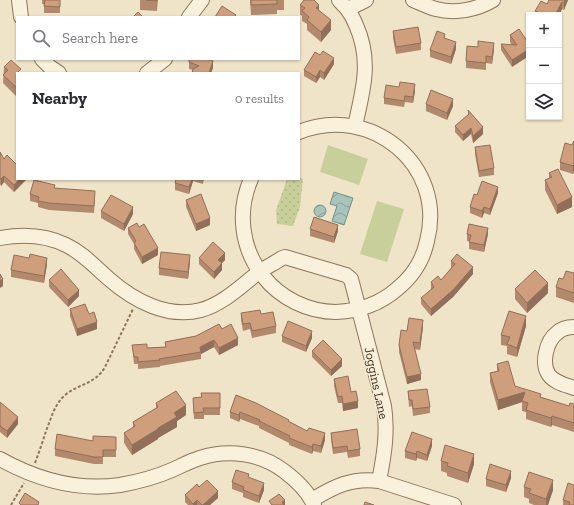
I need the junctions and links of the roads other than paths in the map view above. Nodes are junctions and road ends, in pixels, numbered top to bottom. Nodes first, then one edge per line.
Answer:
1 (19, 0) edge
2 (202, 0) edge
3 (366, 0) edge
4 (413, 0) edge
5 (493, 0) edge
6 (343, 5) edge
7 (21, 16) edge
8 (190, 16) edge
9 (43, 60) edge
10 (164, 60) edge
11 (58, 72) edge
12 (148, 72) edge
13 (355, 126) junction
14 (300, 132) edge
15 (251, 180) edge
16 (0, 238) edge
17 (260, 272) junction
18 (360, 309) junction
19 (574, 327) edge
20 (574, 388) edge
21 (0, 459) edge
22 (379, 481) junction
23 (313, 503) edge
24 (454, 505) edge

1 - 7 street
2 - 8 street
3 - 6 street
4 - 5 street
6 - 13 street
9 - 11 street
10 - 12 street
13 - 14 street
13 - 18 street
15 - 17 street
16 - 17 street, Joggins Lane
17 - 18 street
17 - 18 street, Joggins Lane
18 - 22 street, Joggins Lane
19 - 20 street
21 - 23 street
22 - 23 street
22 - 24 street

